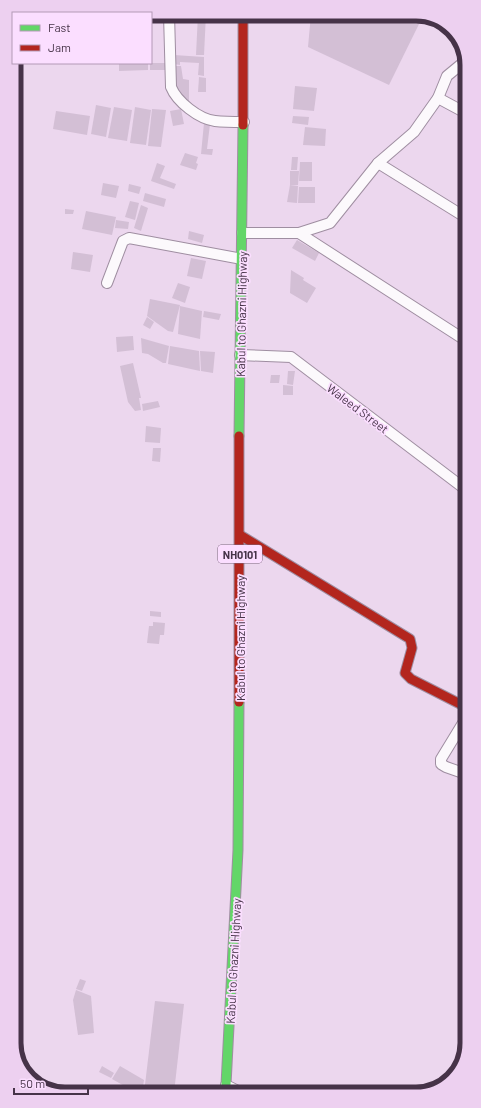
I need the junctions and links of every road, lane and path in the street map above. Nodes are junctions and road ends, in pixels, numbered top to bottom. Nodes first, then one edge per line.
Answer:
1 (169, 21) edge
2 (243, 21) edge
3 (460, 65) edge
4 (438, 98) junction
5 (460, 110) edge
6 (244, 122) junction
7 (378, 163) junction
8 (460, 214) edge
9 (242, 233) junction
10 (299, 233) junction
11 (242, 259) junction
12 (108, 283) dead end
13 (460, 337) edge
14 (240, 355) junction
15 (460, 484) edge
16 (240, 535) junction
17 (460, 704) edge
18 (460, 728) edge
19 (460, 772) edge
20 (225, 1087) edge

1 - 6 street
2 - 6 main road, Kabul to Ghazni Highway / NH0101
3 - 4 street
4 - 5 street
4 - 7 street
6 - 9 main road, Kabul to Ghazni Highway / NH0101
7 - 8 street
7 - 10 street
9 - 10 street
9 - 11 main road, Kabul to Ghazni Highway / NH0101
10 - 13 street
11 - 12 street
11 - 14 main road, Kabul to Ghazni Highway / NH0101
14 - 15 street, Waleed Street
14 - 16 main road, Kabul to Ghazni Highway / NH0101
16 - 17 main road
16 - 20 main road, Kabul to Ghazni Highway / NH0101
18 - 19 street

